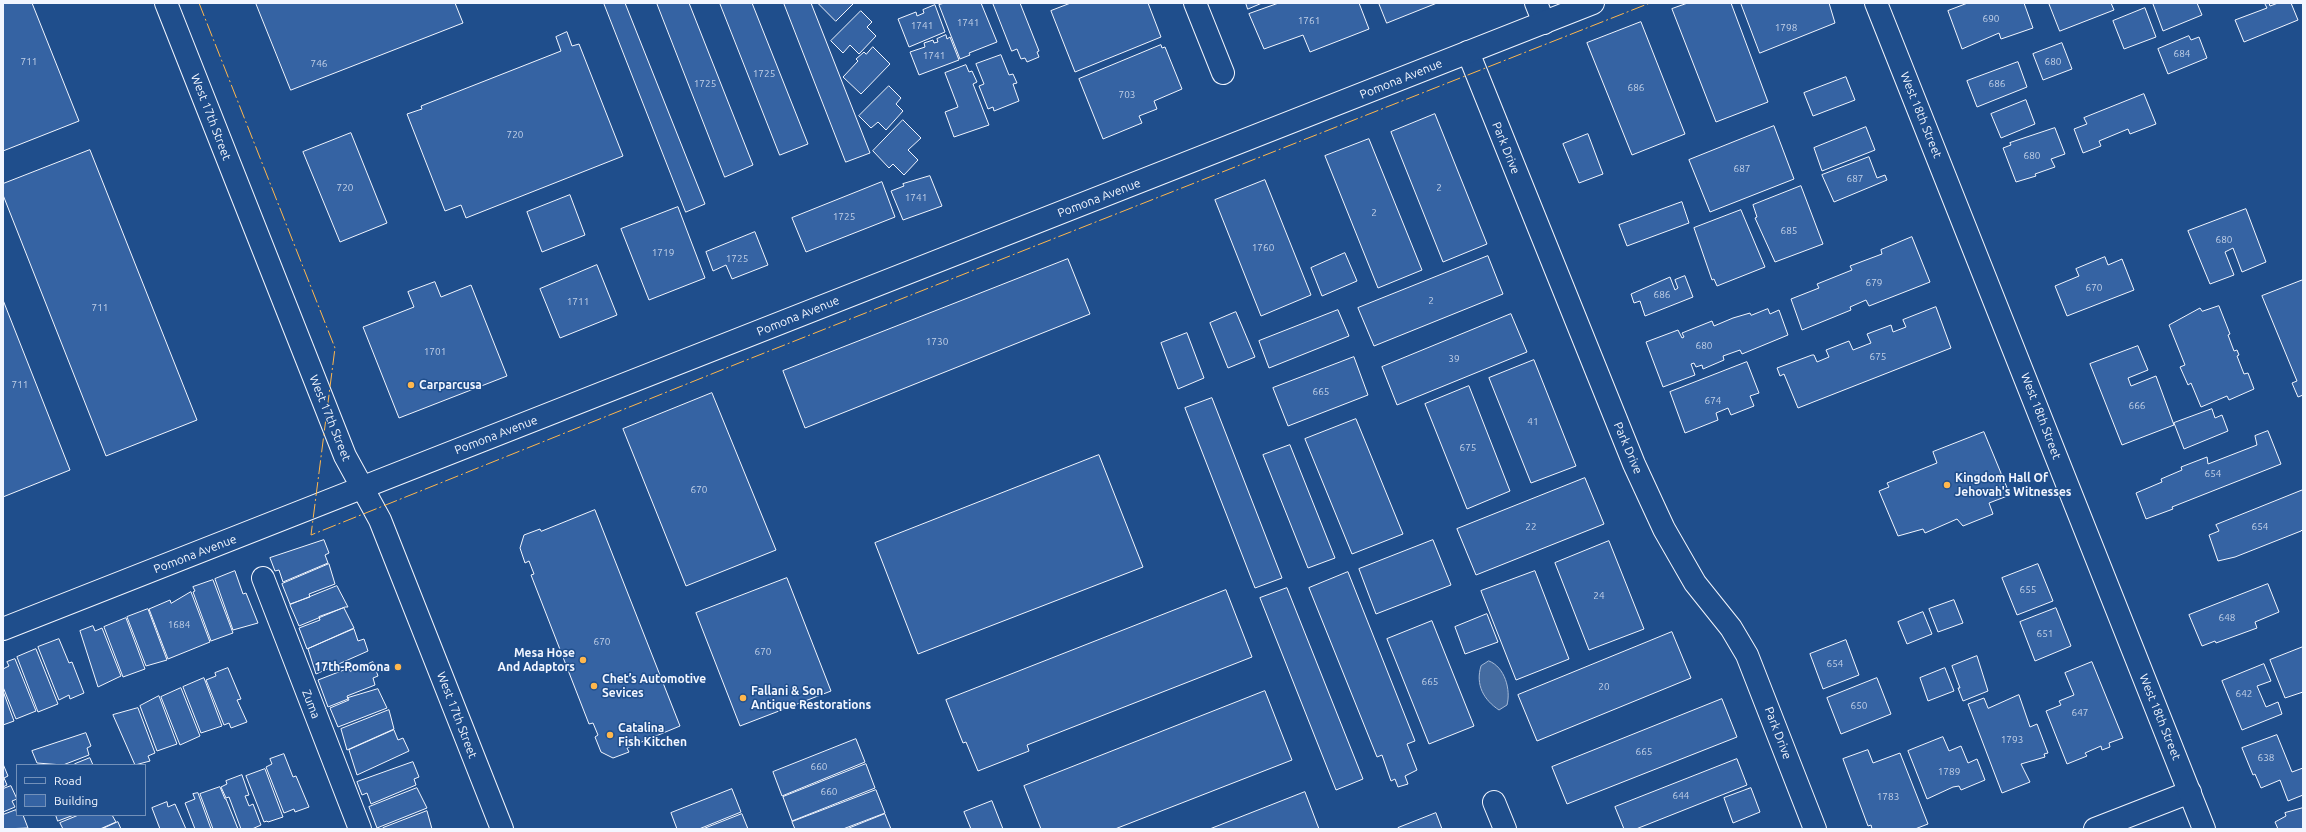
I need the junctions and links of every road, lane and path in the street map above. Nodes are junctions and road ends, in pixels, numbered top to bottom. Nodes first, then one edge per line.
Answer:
1 (166, 3) edge
2 (1195, 3) edge
3 (1593, 3) edge
4 (1876, 3) edge
5 (1540, 13) edge
6 (1468, 52) junction
7 (1223, 73) dead end
8 (363, 488) junction
9 (263, 578) dead end
10 (3, 629) edge
11 (2190, 792) junction
12 (1494, 802) dead end
13 (360, 829) edge
14 (502, 829) edge
15 (1505, 829) edge
16 (1816, 829) edge
17 (2095, 829) edge
18 (2204, 829) edge

1 - 8 street, West 17th Street
2 - 7 street
3 - 5 street, Pomona Avenue
4 - 11 street, West 18th Street
5 - 6 street, Pomona Avenue
6 - 8 street, Pomona Avenue
6 - 16 street, Park Drive
8 - 10 street, Pomona Avenue
8 - 14 street, West 17th Street
9 - 13 street, Zuma
11 - 17 street
11 - 18 street, West 18th Street
12 - 15 street

